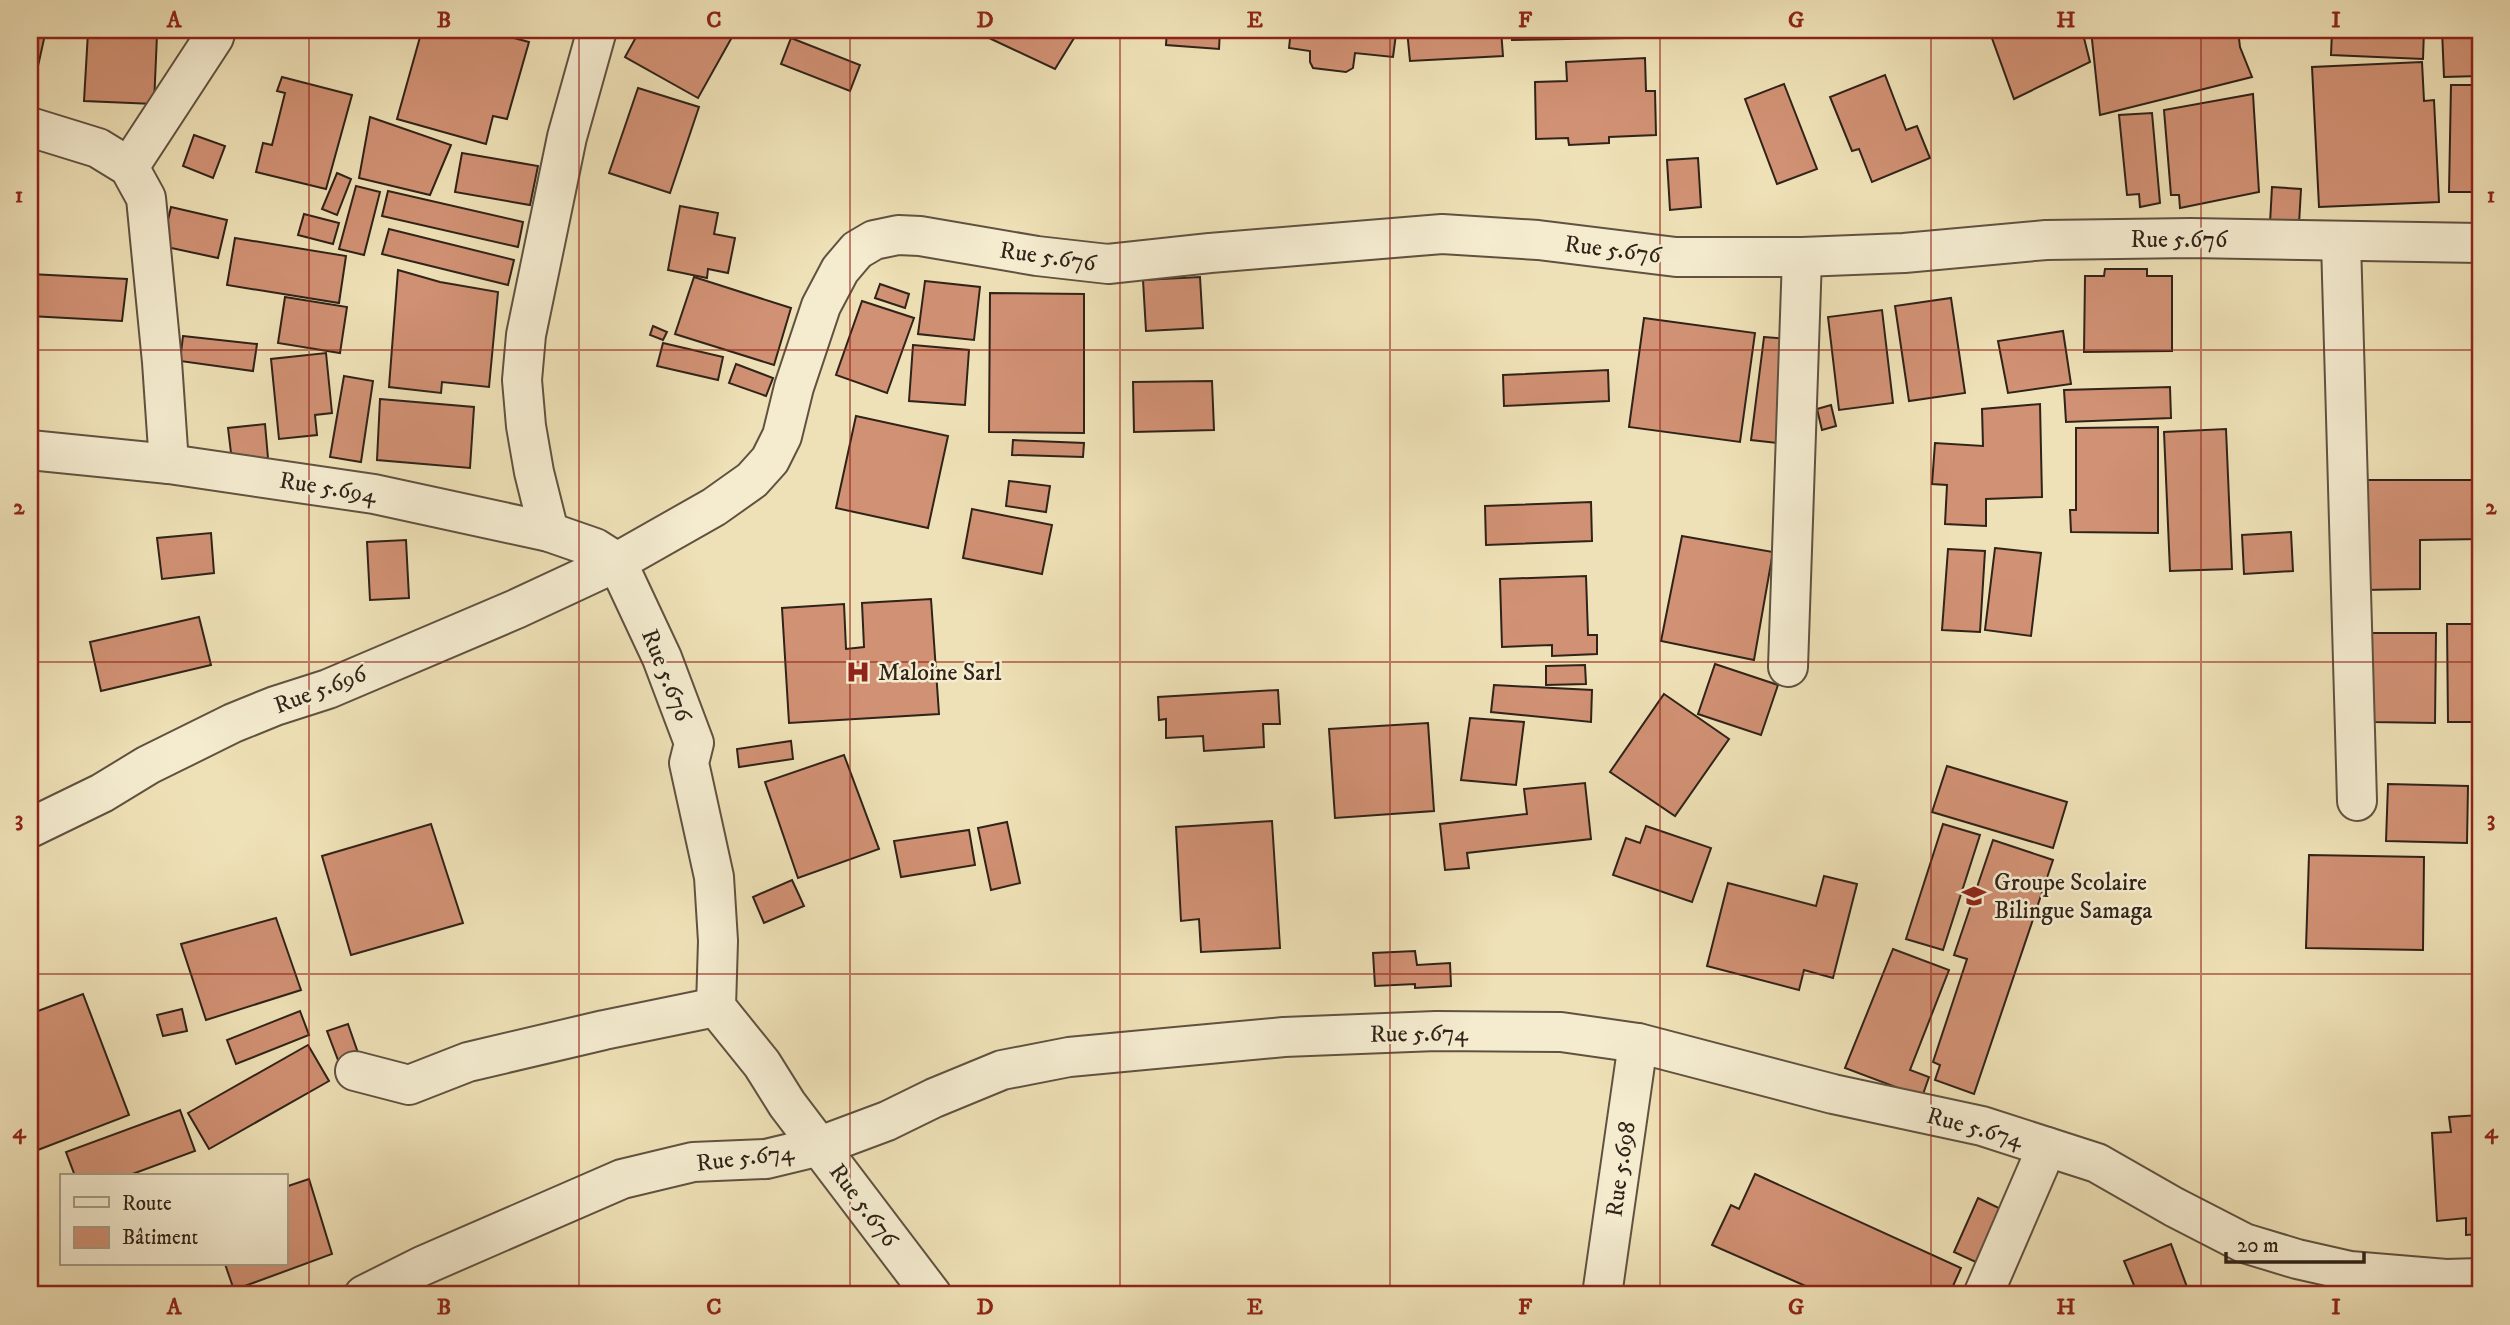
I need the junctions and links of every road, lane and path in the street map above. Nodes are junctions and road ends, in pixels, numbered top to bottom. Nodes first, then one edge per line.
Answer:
1 (216, 30) edge
2 (597, 30) edge
3 (30, 127) edge
4 (129, 167) junction
5 (2341, 242) junction
6 (2480, 243) edge
7 (1802, 257) junction
8 (30, 450) edge
9 (169, 464) junction
10 (549, 532) junction
11 (617, 562) junction
12 (1788, 667) dead end
13 (2357, 801) dead end
14 (30, 828) edge
15 (716, 1007) junction
16 (1638, 1043) junction
17 (355, 1071) dead end
18 (820, 1146) junction
19 (2047, 1147) junction
20 (2297, 1259) junction
21 (2480, 1278) edge
22 (364, 1295) edge
23 (932, 1295) edge
24 (1602, 1295) edge
25 (1983, 1295) edge
26 (2309, 1295) edge

1 - 4 street
2 - 10 street
3 - 4 street
4 - 9 street
5 - 6 street, Rue 5.676
5 - 7 street, Rue 5.676
5 - 13 street
7 - 11 street, Rue 5.676
7 - 12 street
8 - 9 street, Rue 5.694
9 - 10 street, Rue 5.694
10 - 11 street, Rue 5.694
11 - 14 street, Rue 5.696
11 - 15 street, Rue 5.676
15 - 17 street
15 - 18 street, Rue 5.676
16 - 18 street, Rue 5.674
16 - 19 street, Rue 5.674
16 - 24 street, Rue 5.698
18 - 22 street, Rue 5.674
18 - 23 street, Rue 5.676
19 - 20 street, Rue 5.674
19 - 25 street
20 - 21 street, Rue 5.674
20 - 26 street

